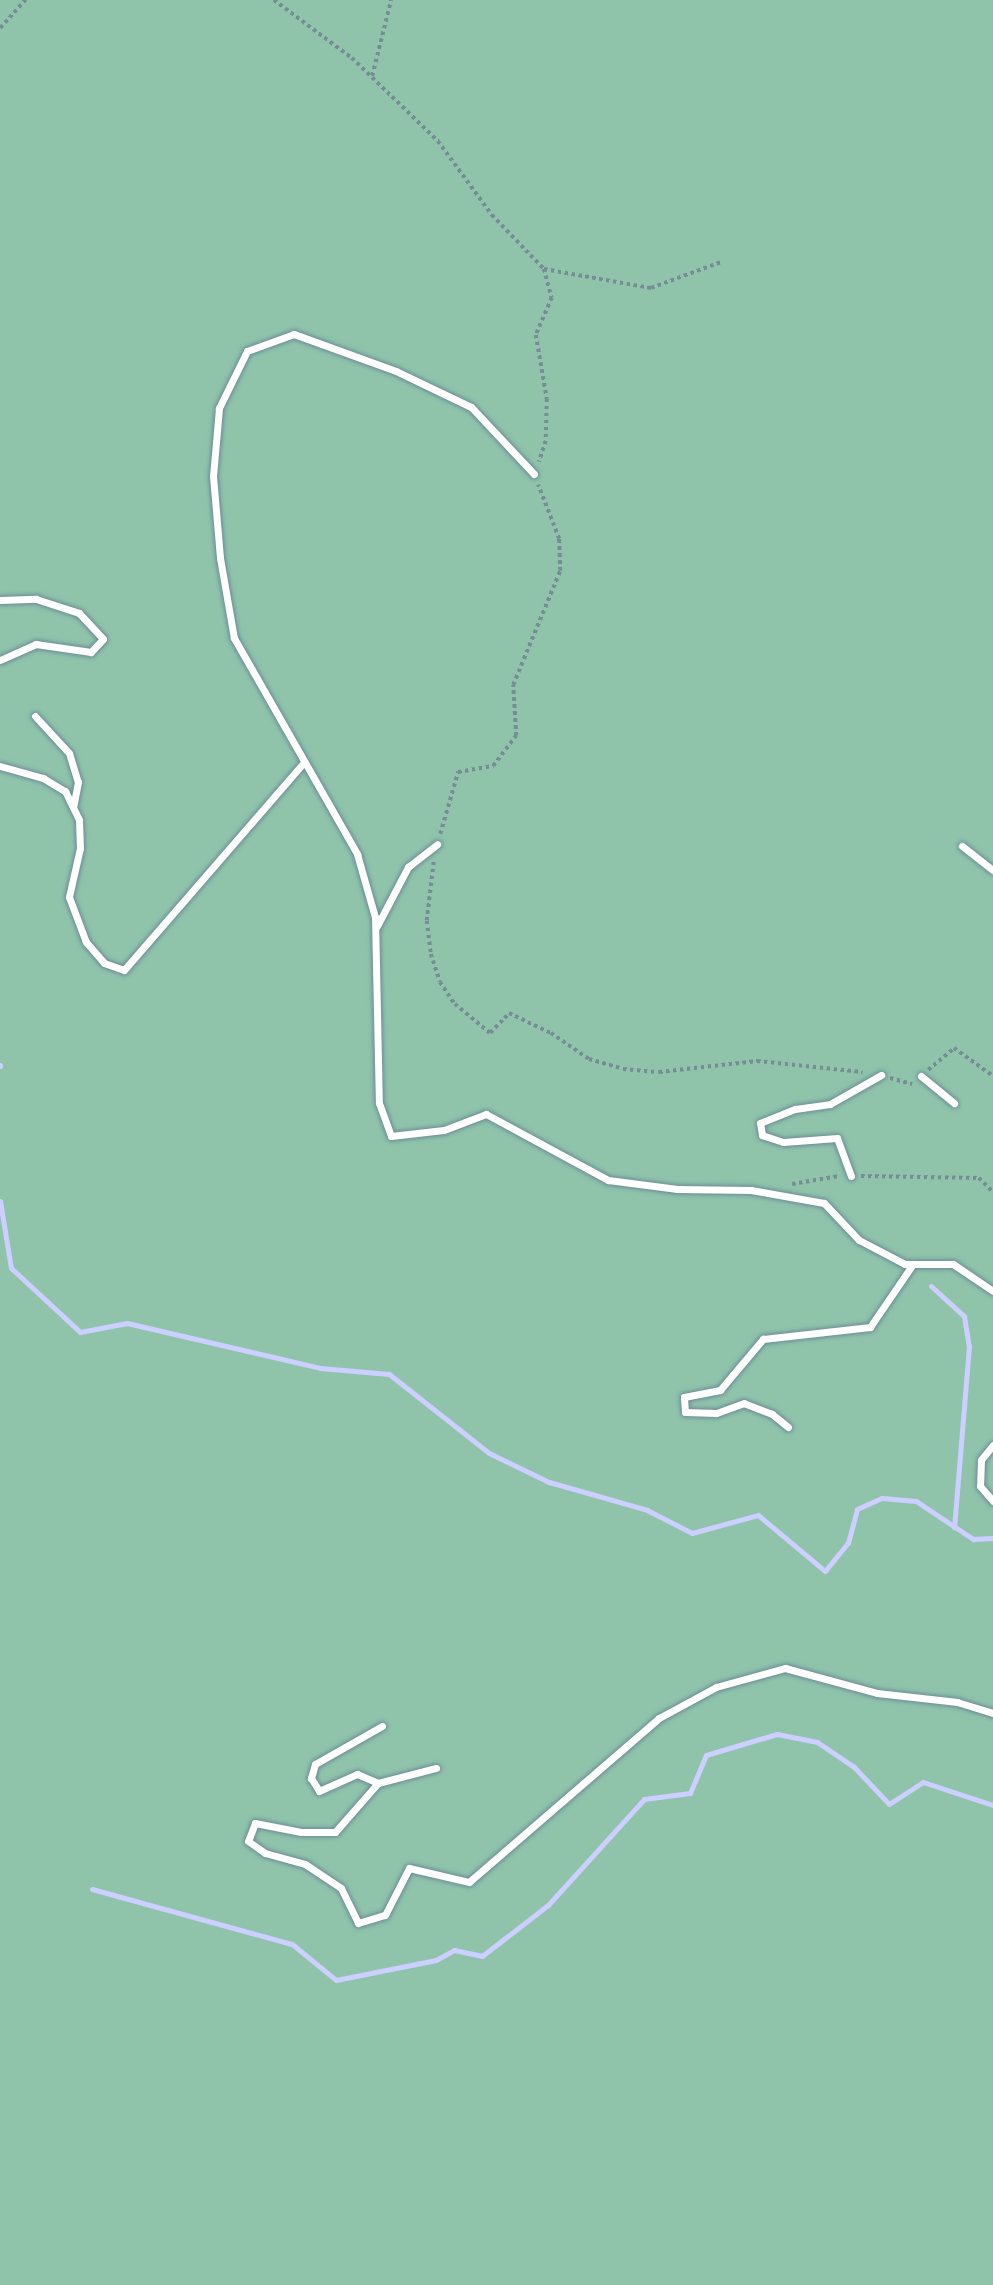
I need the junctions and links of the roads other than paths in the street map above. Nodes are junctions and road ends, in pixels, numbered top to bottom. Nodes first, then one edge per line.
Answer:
1 (534, 474) road end
2 (0, 600) edge
3 (0, 660) edge
4 (35, 716) dead end
5 (304, 762) junction
6 (0, 766) edge
7 (73, 808) junction
8 (437, 844) road end
9 (962, 846) dead end
10 (993, 870) edge
11 (376, 929) junction
12 (881, 1076) road end
13 (921, 1076) road end
14 (954, 1103) dead end
15 (851, 1176) road end
16 (913, 1264) junction
17 (991, 1287) edge
18 (788, 1427) dead end
19 (993, 1445) edge
20 (993, 1502) edge
21 (993, 1713) edge
22 (382, 1726) dead end
23 (436, 1768) dead end
24 (378, 1783) junction

1 - 5 lane
2 - 3 lane
4 - 7 lane
5 - 7 lane
5 - 11 lane
6 - 7 lane
8 - 11 lane
9 - 10 lane
11 - 16 lane
12 - 15 lane
13 - 14 lane
16 - 17 lane
16 - 18 lane
19 - 20 lane
21 - 24 lane
22 - 24 lane
23 - 24 lane

